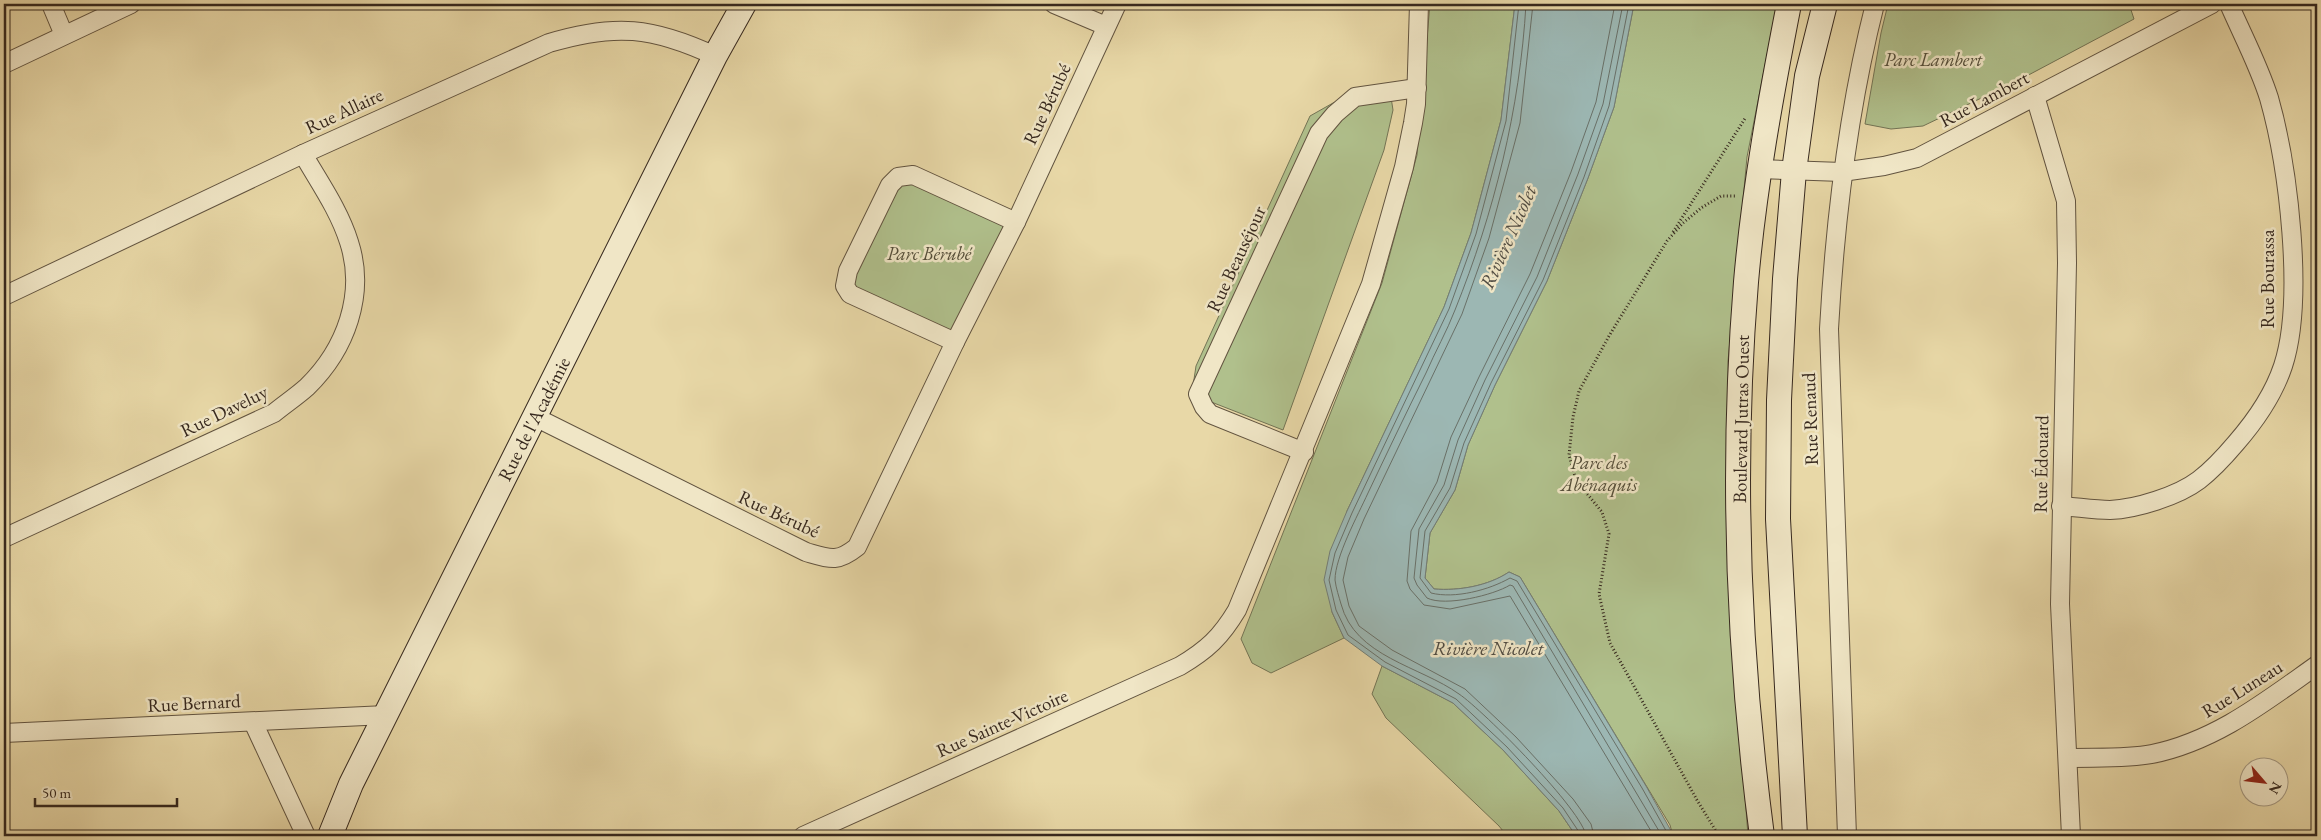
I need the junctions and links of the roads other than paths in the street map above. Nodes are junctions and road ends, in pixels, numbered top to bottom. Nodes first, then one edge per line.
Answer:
1 (50, 4) edge
2 (131, 4) edge
3 (744, 4) edge
4 (1054, 4) edge
5 (1118, 4) edge
6 (1419, 4) edge
7 (1788, 4) edge
8 (1825, 4) edge
9 (1875, 4) edge
10 (2212, 4) edge
11 (2229, 4) edge
12 (1106, 26) junction
13 (64, 35) junction
14 (715, 56) junction
15 (4, 64) edge
16 (1417, 88) junction
17 (2035, 96) junction
18 (303, 154) junction
19 (1759, 168) junction
20 (1794, 171) junction
21 (1842, 172) junction
22 (1016, 222) junction
23 (4, 296) edge
24 (955, 342) junction
25 (535, 417) junction
26 (1304, 452) junction
27 (2061, 506) junction
28 (4, 538) edge
29 (2317, 665) edge
30 (386, 715) junction
31 (253, 722) junction
32 (4, 733) edge
33 (2068, 758) junction
34 (306, 836) edge
35 (330, 836) edge
36 (803, 836) edge
37 (1762, 836) edge
38 (1795, 836) edge
39 (1847, 836) edge
40 (2071, 836) edge

1 - 13 street
2 - 13 street
3 - 14 main road, Rue de l'Académie
4 - 12 street
5 - 12 street, Rue Bérubé
6 - 16 street
7 - 19 main road, Boulevard Jutras Ouest
8 - 20 main road, Boulevard Jutras Ouest
9 - 21 street, Rue Renaud
10 - 17 street, Rue Lambert
11 - 27 street, Rue Bourassa
12 - 22 street, Rue Bérubé
13 - 15 street
14 - 18 street, Rue Allaire
14 - 25 main road, Rue de l'Académie
16 - 26 street
16 - 26 street, Rue Beauséjour
17 - 21 street, Rue Lambert
17 - 27 street, Rue Édouard
18 - 23 street, Rue Allaire
18 - 28 street, Rue Daveluy
19 - 20 street, Rue Lambert
19 - 37 main road, Boulevard Jutras Ouest
20 - 21 street, Rue Lambert
20 - 38 main road, Boulevard Jutras Ouest
21 - 39 street, Rue Renaud
22 - 24 street, Rue Bérubé
22 - 24 street
24 - 25 street, Rue Bérubé
25 - 30 main road, Rue de l'Académie
26 - 36 street, Rue Sainte-Victoire
27 - 33 street, Rue Édouard
29 - 33 street, Rue Luneau
30 - 31 street, Rue Bernard
30 - 35 main road, Rue de l'Académie
31 - 32 street, Rue Bernard
31 - 34 street
33 - 40 street, Rue Édouard

